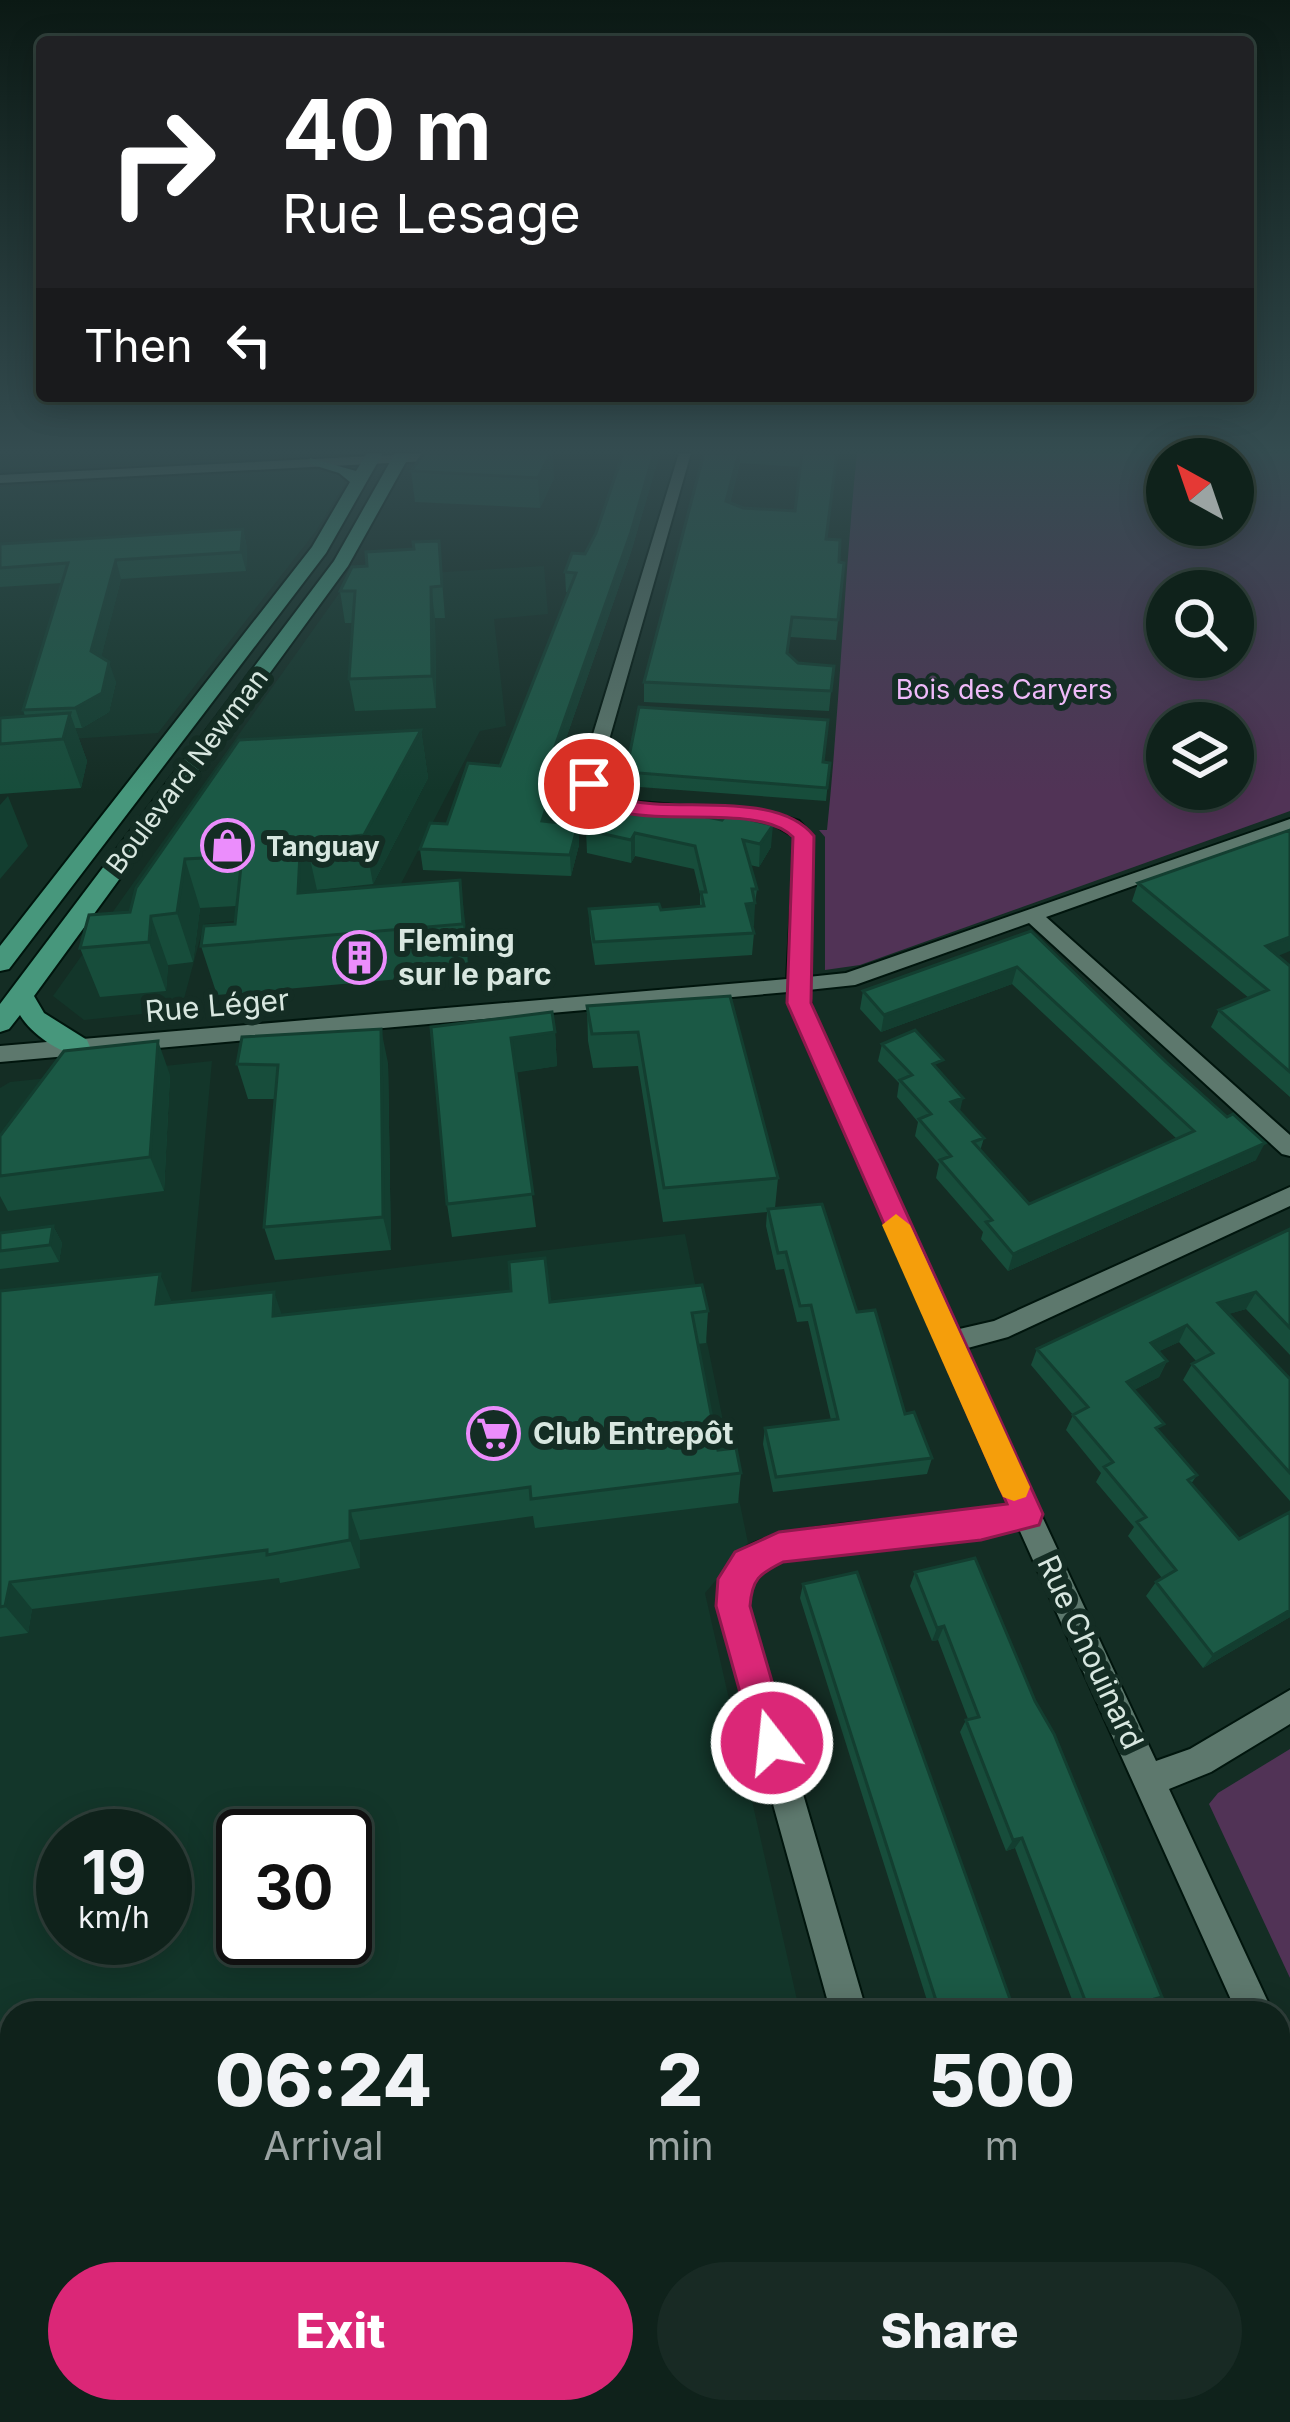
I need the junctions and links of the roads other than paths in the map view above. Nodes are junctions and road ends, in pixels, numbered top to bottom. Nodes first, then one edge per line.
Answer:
1 (305, 566) edge
2 (338, 566) edge
3 (655, 566) edge
4 (1290, 824) edge
5 (1033, 916) junction
6 (0, 964) edge
7 (797, 984) junction
8 (21, 995) junction
9 (0, 1023) edge
10 (77, 1047) junction
11 (0, 1054) edge
12 (1290, 1148) edge
13 (1290, 1196) edge
14 (948, 1342) junction
15 (1027, 1514) junction
16 (1290, 1706) edge
17 (1150, 1780) junction
18 (846, 2001) edge
19 (1250, 2001) edge

1 - 6 main road, Boulevard Newman
2 - 8 main road, Boulevard Newman
3 - 7 street, Rue Chouinard
4 - 5 street, Rue Léger
5 - 7 street, Rue Léger
5 - 12 street
7 - 10 street, Rue Léger
7 - 14 street, Rue Chouinard
8 - 9 main road, Boulevard Newman
8 - 10 main road
10 - 11 street, Rue Léger
13 - 14 street
14 - 15 street, Rue Chouinard
15 - 17 street, Rue Chouinard
15 - 18 street
16 - 17 street
17 - 19 street, Rue Chouinard

